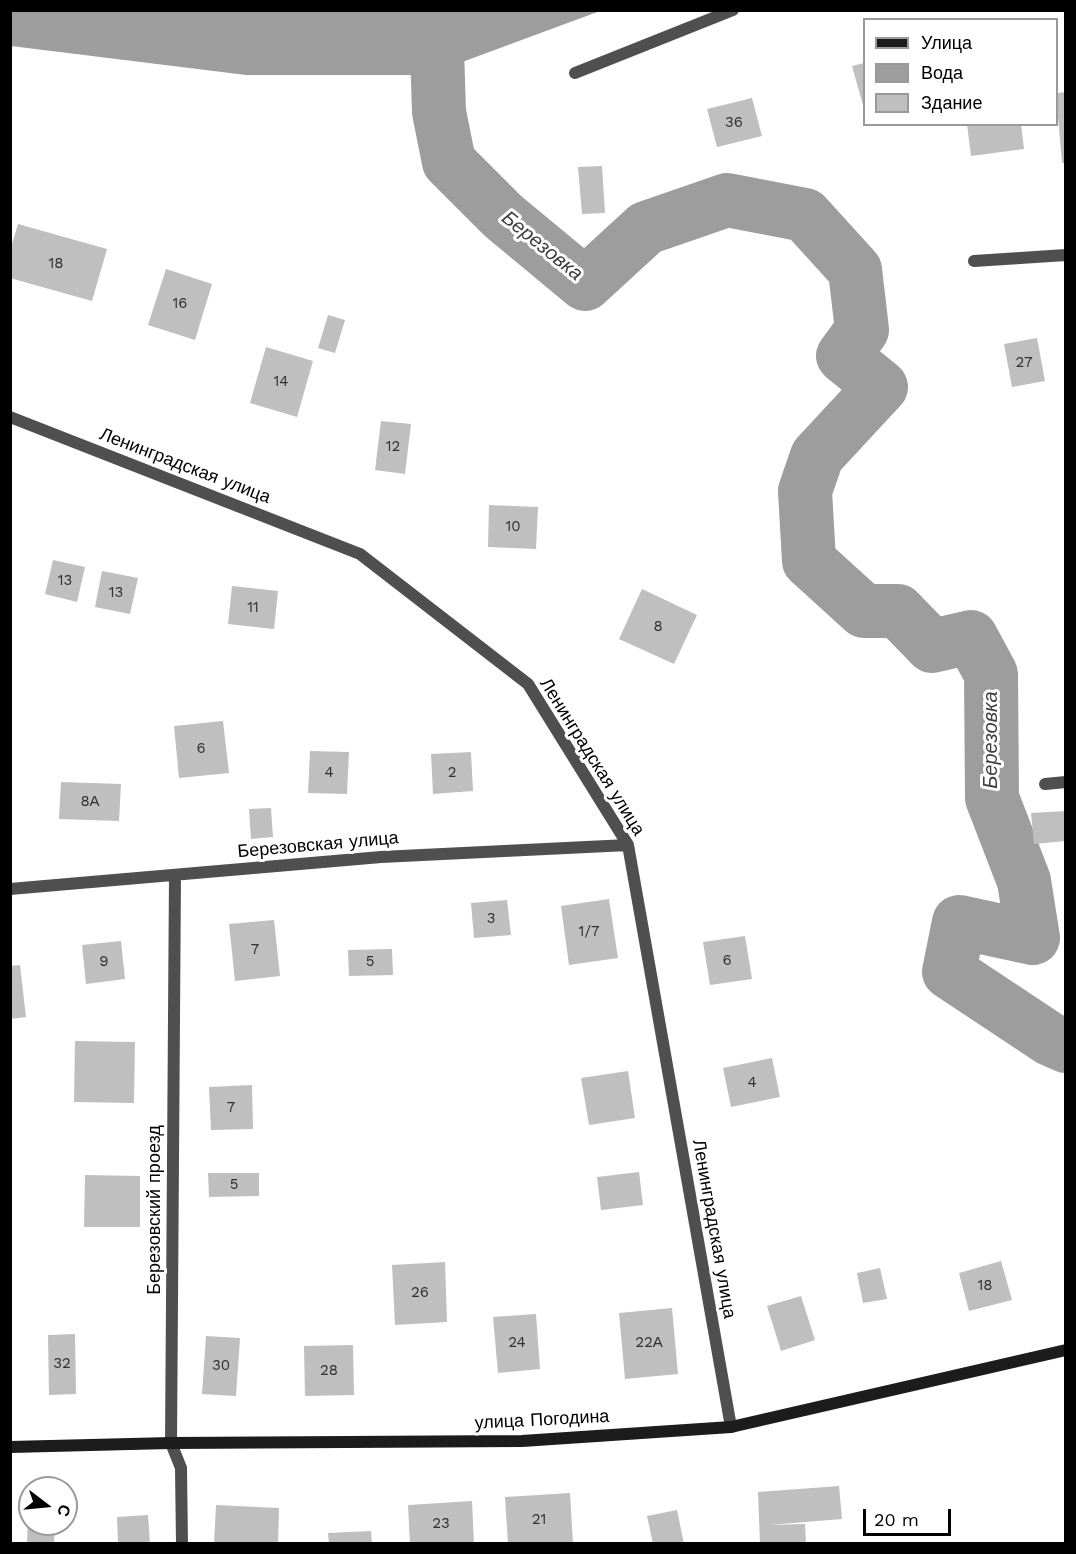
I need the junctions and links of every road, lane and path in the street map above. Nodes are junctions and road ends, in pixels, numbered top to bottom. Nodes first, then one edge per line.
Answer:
1 (733, 10) edge
2 (575, 73) dead end
3 (1065, 255) edge
4 (974, 261) dead end
5 (10, 417) edge
6 (1065, 782) edge
7 (1045, 784) dead end
8 (628, 845) junction
9 (175, 875) junction
10 (10, 889) edge
11 (1065, 1350) edge
12 (731, 1427) junction
13 (171, 1443) junction
14 (10, 1447) edge
15 (182, 1544) edge

1 - 2 street
3 - 4 street
5 - 8 street, Ленинградская улица
6 - 7 street
8 - 9 street, Березовская улица
8 - 12 street, Ленинградская улица
9 - 10 street, Березовская улица
9 - 13 street, Березовский проезд
11 - 12 street, улица Погодина
12 - 13 street, улица Погодина
13 - 14 street, улица Погодина
13 - 15 street, Березовский проезд

